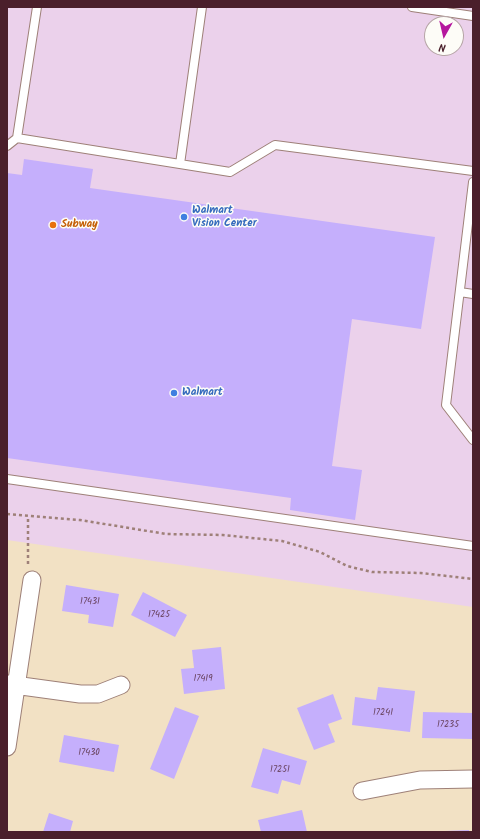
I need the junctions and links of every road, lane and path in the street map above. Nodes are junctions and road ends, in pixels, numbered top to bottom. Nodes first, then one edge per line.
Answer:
1 (37, 7) edge
2 (202, 7) edge
3 (412, 7) edge
4 (473, 16) edge
5 (17, 138) junction
6 (7, 146) edge
7 (180, 164) junction
8 (473, 171) edge
9 (473, 182) edge
10 (460, 292) junction
11 (473, 294) edge
12 (473, 440) edge
13 (7, 479) edge
14 (7, 514) edge
15 (28, 516) junction
16 (473, 546) edge
17 (473, 579) edge
18 (32, 580) joint
19 (12, 685) edge
20 (121, 685) dead end
21 (7, 747) edge
22 (473, 779) edge
23 (362, 791) dead end

1 - 5 lane
2 - 7 lane
3 - 4 lane
5 - 6 lane
5 - 7 lane
7 - 8 lane
9 - 10 lane
10 - 11 lane
10 - 12 lane
13 - 16 lane
14 - 15 path
15 - 17 path
15 - 18 path
18 - 19 street
19 - 20 street
19 - 21 street
22 - 23 street

